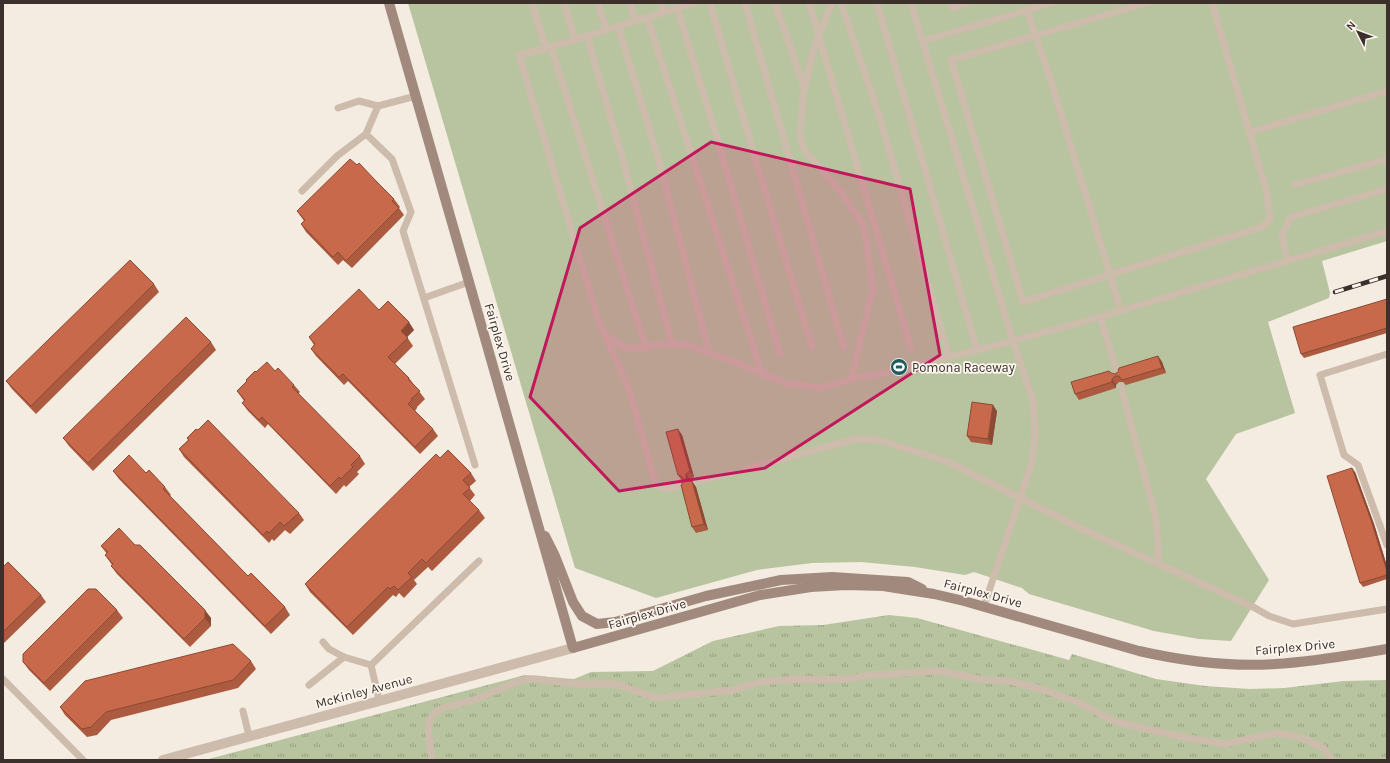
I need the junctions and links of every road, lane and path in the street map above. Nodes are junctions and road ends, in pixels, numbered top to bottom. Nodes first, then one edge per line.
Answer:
1 (389, 3) edge
2 (532, 3) edge
3 (564, 3) edge
4 (598, 3) edge
5 (630, 3) edge
6 (661, 3) edge
7 (694, 3) edge
8 (710, 3) edge
9 (745, 3) edge
10 (775, 3) edge
11 (809, 3) edge
12 (832, 3) edge
13 (841, 3) edge
14 (878, 3) edge
15 (911, 3) edge
16 (951, 3) edge
17 (967, 3) edge
18 (1051, 3) edge
19 (1147, 3) edge
20 (1212, 3) edge
21 (677, 8) junction
22 (1027, 10) junction
23 (663, 12) junction
24 (647, 17) junction
25 (635, 21) junction
26 (618, 26) junction
27 (606, 30) junction
28 (820, 35) junction
29 (587, 36) junction
30 (1036, 36) junction
31 (575, 39) junction
32 (923, 41) junction
33 (551, 47) junction
34 (805, 88) junction
35 (1387, 91) edge
36 (416, 96) junction
37 (378, 106) junction
38 (338, 108) dead end
39 (1250, 132) junction
40 (366, 134) junction
41 (1387, 158) edge
42 (1294, 185) dead end
43 (1387, 189) edge
44 (302, 191) dead end
45 (1387, 231) edge
46 (1287, 261) junction
47 (1109, 274) junction
48 (470, 282) junction
49 (424, 298) junction
50 (1121, 310) junction
51 (1100, 317) junction
52 (605, 334) junction
53 (1013, 341) junction
54 (672, 344) junction
55 (812, 347) dead end
56 (646, 348) junction
57 (844, 348) dead end
58 (911, 348) dead end
59 (977, 350) junction
60 (709, 352) junction
61 (780, 354) dead end
62 (1387, 354) edge
63 (949, 357) junction
64 (765, 375) junction
65 (1118, 375) edge
66 (851, 379) junction
67 (1121, 387) edge
68 (475, 465) dead end
69 (746, 469) dead end
70 (732, 473) dead end
71 (695, 482) dead end
72 (683, 486) edge
73 (535, 515) junction
74 (1387, 545) edge
75 (479, 562) dead end
76 (1159, 564) junction
77 (928, 593) junction
78 (984, 606) junction
79 (1387, 609) edge
80 (323, 642) dead end
81 (572, 648) junction
82 (1387, 649) edge
83 (344, 657) junction
84 (370, 665) junction
85 (3, 679) edge
86 (309, 685) dead end
87 (379, 700) junction
88 (243, 711) dead end
89 (249, 736) junction
90 (177, 758) edge
91 (83, 760) edge
92 (163, 760) edge
93 (432, 760) edge
94 (1333, 760) edge

1 - 36 street, Fairplex Drive
2 - 33 lane
3 - 31 lane
4 - 27 lane
5 - 25 lane
6 - 23 lane
7 - 21 lane
8 - 55 lane
9 - 57 lane
10 - 34 lane
11 - 28 lane
12 - 28 lane
13 - 63 lane
14 - 59 lane
15 - 32 lane
16 - 17 lane
18 - 22 lane
19 - 30 lane
20 - 39 lane
21 - 23 lane
21 - 61 lane
22 - 30 lane
22 - 32 lane
23 - 24 lane
24 - 25 lane
24 - 64 lane
25 - 26 lane
26 - 27 lane
26 - 60 lane
27 - 29 lane
28 - 34 lane
28 - 58 lane
29 - 31 lane
29 - 54 lane
30 - 47 lane
30 - 47 lane
31 - 33 lane
32 - 53 lane
33 - 52 lane
33 - 56 lane
34 - 66 lane
35 - 39 lane
36 - 37 lane
36 - 48 street, Fairplex Drive
37 - 38 lane
37 - 40 lane
39 - 47 lane
40 - 44 lane
40 - 49 lane
41 - 42 lane
43 - 46 lane
45 - 46 lane
46 - 50 lane
47 - 50 lane
48 - 49 lane
48 - 73 street, Fairplex Drive
49 - 68 lane
50 - 51 lane
51 - 53 lane
51 - 65 lane
52 - 56 lane
52 - 72 lane
53 - 59 lane
53 - 78 lane, bridge
54 - 56 lane
54 - 60 lane
59 - 63 lane
60 - 64 lane
62 - 74 lane
63 - 66 lane
64 - 66 lane
67 - 76 lane
69 - 76 lane
70 - 71 lane
73 - 77 street
73 - 81 street, Fairplex Drive
75 - 84 lane
76 - 79 lane
77 - 78 street, Fairplex Drive
77 - 81 street, Fairplex Drive
78 - 82 street, Fairplex Drive
80 - 83 lane
81 - 87 street, McKinley Avenue
83 - 84 lane
83 - 86 lane
84 - 87 lane
85 - 91 lane
87 - 89 street, McKinley Avenue
88 - 89 lane
89 - 90 street, McKinley Avenue
90 - 92 street, McKinley Avenue
93 - 94 lane

